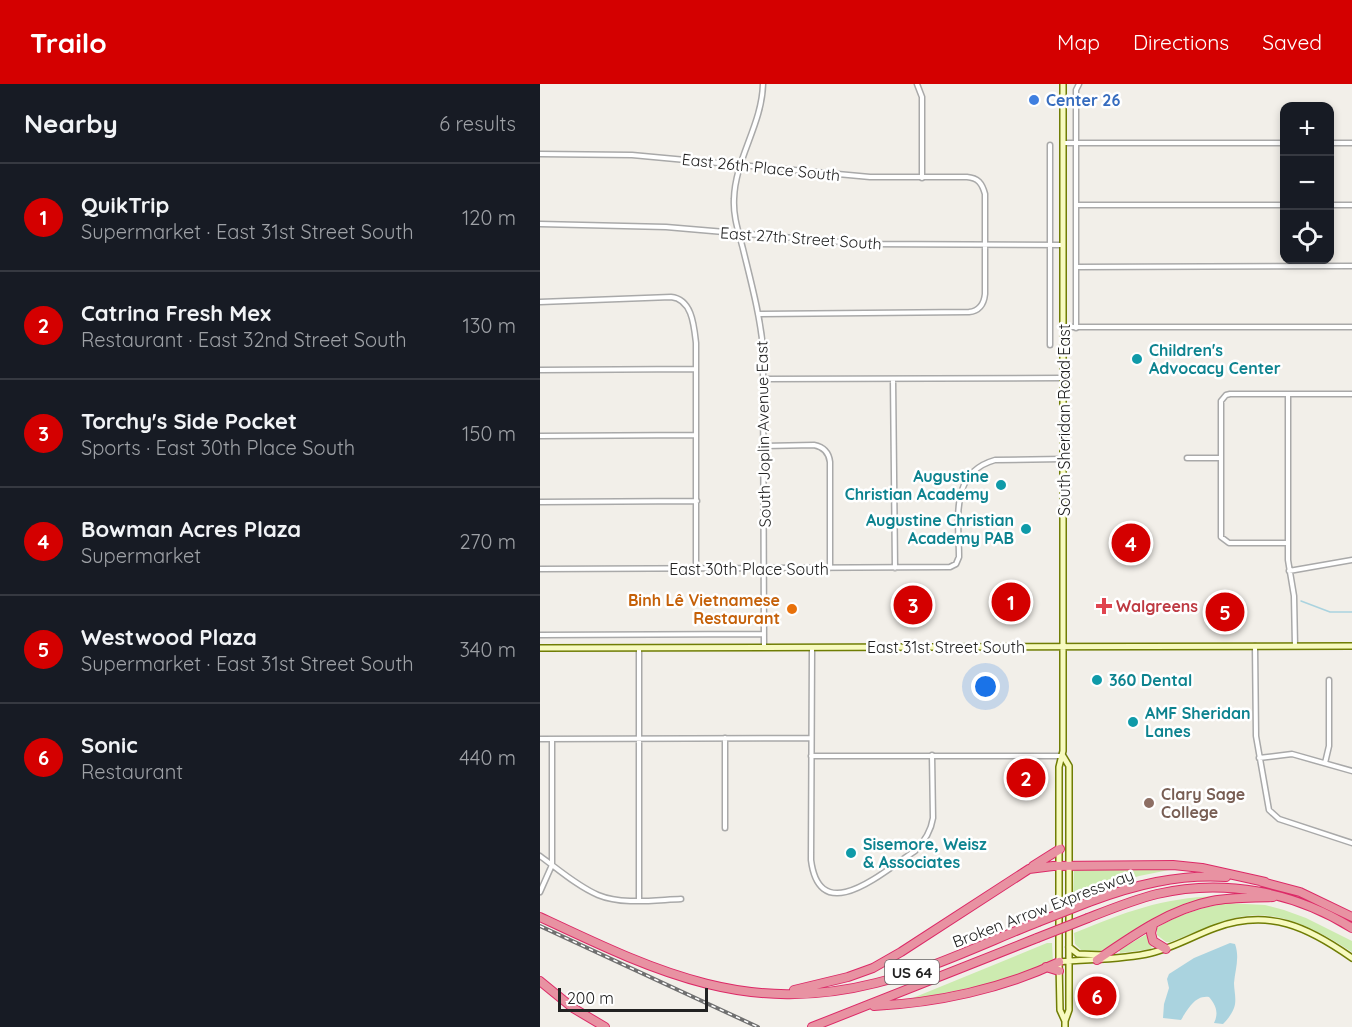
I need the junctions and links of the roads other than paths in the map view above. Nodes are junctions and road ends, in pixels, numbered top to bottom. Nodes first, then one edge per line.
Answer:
1 (763, 84) edge
2 (917, 84) edge
3 (1063, 84) edge
4 (1078, 85) edge
5 (1063, 143) junction
6 (1076, 143) junction
7 (1280, 143) edge
8 (1334, 143) edge
9 (1352, 143) edge
10 (1050, 145) dead end
11 (540, 154) edge
12 (741, 165) junction
13 (922, 178) junction
14 (1076, 205) junction
15 (1280, 205) edge
16 (1334, 205) edge
17 (1352, 205) edge
18 (540, 224) edge
19 (739, 233) junction
20 (985, 245) junction
21 (1050, 245) junction
22 (1063, 245) junction
23 (1352, 266) edge
24 (1076, 267) junction
25 (540, 302) edge
26 (758, 314) junction
27 (1064, 327) junction
28 (1352, 327) edge
29 (1076, 328) junction
30 (1050, 345) dead end
31 (696, 369) junction
32 (540, 370) edge
33 (893, 378) junction
34 (1064, 378) junction
35 (763, 379) junction
36 (1288, 394) junction
37 (1352, 394) edge
38 (696, 435) junction
39 (540, 436) edge
40 (764, 446) junction
41 (1187, 458) dead end
42 (1221, 458) junction
43 (1063, 459) junction
44 (696, 501) junction
45 (540, 502) edge
46 (1288, 543) junction
47 (1352, 560) edge
48 (830, 568) junction
49 (894, 568) junction
50 (540, 569) edge
51 (696, 569) junction
52 (764, 569) junction
53 (1289, 571) junction
54 (764, 634) junction
55 (540, 635) edge
56 (1063, 646) junction
57 (1255, 646) junction
58 (1295, 646) junction
59 (1352, 646) edge
60 (764, 647) junction
61 (812, 647) junction
62 (540, 648) edge
63 (639, 648) junction
64 (1329, 680) dead end
65 (638, 738) junction
66 (725, 738) junction
67 (811, 738) junction
68 (540, 739) edge
69 (552, 739) junction
70 (932, 755) junction
71 (812, 756) junction
72 (1064, 756) junction
73 (1260, 758) junction
74 (1325, 763) junction
75 (1352, 771) edge
76 (725, 828) dead end
77 (1352, 843) edge
78 (1060, 849) junction
79 (540, 856) edge
80 (552, 865) junction
81 (1059, 866) junction
82 (1069, 866) junction
83 (1029, 869) junction
84 (1265, 882) junction
85 (540, 892) edge
86 (1283, 897) junction
87 (681, 899) dead end
88 (639, 900) junction
89 (540, 917) edge
90 (1352, 917) edge
91 (1153, 925) junction
92 (1352, 928) edge
93 (1069, 947) junction
94 (1166, 949) junction
95 (1105, 955) junction
96 (1114, 958) junction
97 (1352, 958) edge
98 (1097, 960) junction
99 (1069, 961) junction
100 (1059, 962) junction
101 (1047, 967) junction
102 (1059, 971) junction
103 (540, 981) edge
104 (778, 994) junction
105 (866, 1006) junction
106 (1065, 1024) edge
107 (605, 1027) edge
108 (812, 1027) edge

1 - 12 street, South Joplin Avenue East
2 - 13 street
3 - 5 main road, South Sheridan Road East
4 - 6 street, South Sheridan Road East
5 - 6 street
5 - 22 main road, South Sheridan Road East
6 - 7 street
6 - 14 street, South Sheridan Road East
8 - 9 street
10 - 21 street, South Sheridan Road East
11 - 12 street, East 26th Place South
12 - 13 street, East 26th Place South
12 - 19 street, South Joplin Avenue East
13 - 20 street, East 26th Place South
14 - 15 street
14 - 24 street, South Sheridan Road East
16 - 17 street
18 - 19 street, East 27th Street South
19 - 20 street, East 27th Street South
19 - 26 street, South Joplin Avenue East
20 - 21 street, East 27th Street South
20 - 26 street
21 - 22 street, East 27th Street South
21 - 30 street, South Sheridan Road East
22 - 27 main road, South Sheridan Road East
23 - 24 street
24 - 29 street, South Sheridan Road East
25 - 31 street
26 - 35 street, South Joplin Avenue East
27 - 29 street
27 - 34 main road, South Sheridan Road East
28 - 29 street
31 - 32 street
31 - 38 street
33 - 34 street
33 - 35 street
33 - 49 street
34 - 43 main road, South Sheridan Road East
35 - 40 street, South Joplin Avenue East
36 - 37 street
36 - 42 street
36 - 46 street
38 - 39 street
38 - 44 street
40 - 48 street
40 - 52 street, South Joplin Avenue East
41 - 42 street
42 - 46 street
43 - 49 street, East 30th Place South
43 - 56 main road, South Sheridan Road East
44 - 45 street
44 - 51 street
46 - 53 street
47 - 53 street
48 - 49 street, East 30th Place South
48 - 52 street, East 30th Place South
50 - 51 street, East 30th Place South
51 - 52 street, East 30th Place South
52 - 54 street, South Joplin Avenue East
53 - 58 street
54 - 55 street
54 - 60 street, South Joplin Avenue East
56 - 57 main road, East 31st Street South
56 - 61 main road, East 31st Street South
56 - 72 main road, South Sheridan Road East
57 - 58 main road, East 31st Street South
57 - 73 street
58 - 59 main road, East 31st Street South
60 - 61 main road, East 31st Street South
60 - 63 main road, East 31st Street South
61 - 67 street
62 - 63 main road, East 31st Street South
63 - 65 street
64 - 74 street
65 - 66 street
65 - 69 street
65 - 88 street
66 - 67 street
66 - 76 street
67 - 71 street
68 - 69 street
69 - 80 street
70 - 71 street
70 - 71 street
70 - 72 street
72 - 78 main road, South Sheridan Road East
72 - 82 main road, South Sheridan Road East
73 - 74 street
73 - 77 street
74 - 75 street
78 - 81 main road, South Sheridan Road East
78 - 83 highway
79 - 80 street
80 - 85 street
80 - 88 street
81 - 82 highway
81 - 83 highway
81 - 100 main road, South Sheridan Road East
82 - 84 highway
82 - 93 main road, South Sheridan Road East
83 - 104 highway
84 - 90 highway, Broken Arrow Expressway / US 64
84 - 104 highway, Broken Arrow Expressway / US 64, bridge
86 - 91 highway
86 - 92 highway, Broken Arrow Expressway / US 64
86 - 105 highway, Broken Arrow Expressway / US 64, bridge
87 - 88 street
89 - 104 highway, Broken Arrow Expressway / US 64
91 - 94 highway
91 - 95 highway
93 - 95 main road
93 - 99 main road, South Sheridan Road East
94 - 96 main road
94 - 97 main road
95 - 96 main road
95 - 98 highway
96 - 98 main road
98 - 99 main road
99 - 100 main road
99 - 106 main road, South Sheridan Road East
100 - 101 highway
100 - 102 main road, South Sheridan Road East
101 - 102 highway
101 - 105 highway
102 - 106 main road, South Sheridan Road East
103 - 107 highway
105 - 108 highway, Broken Arrow Expressway / US 64

